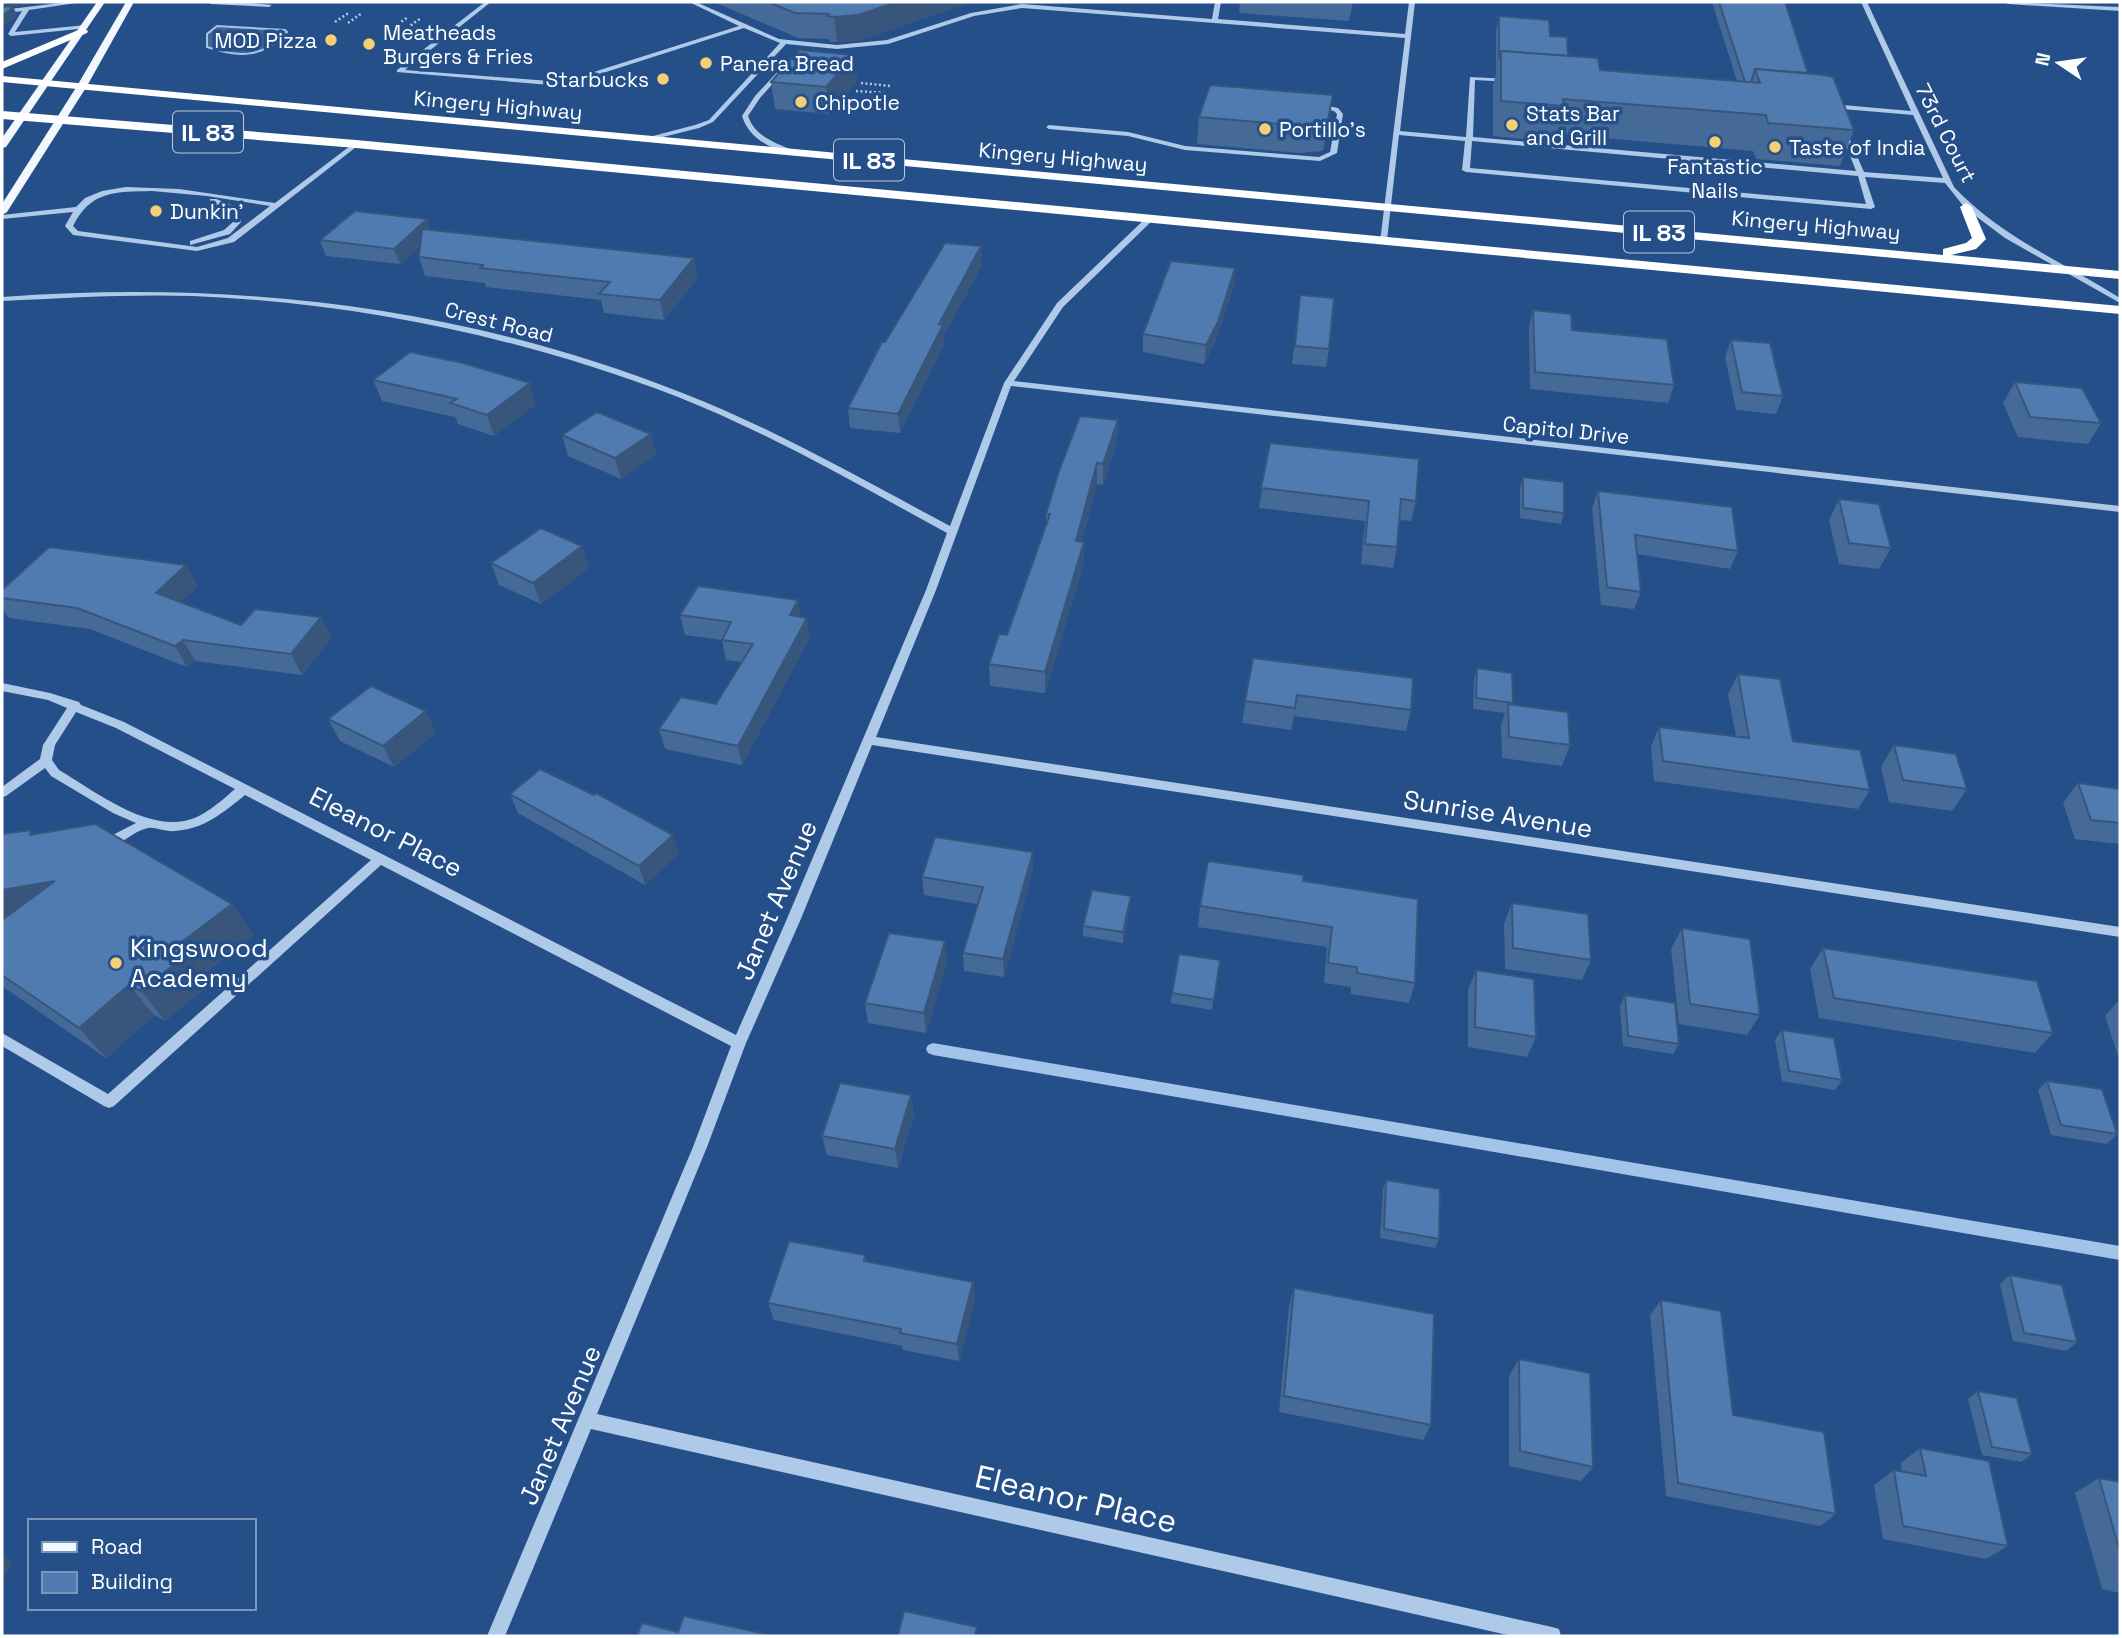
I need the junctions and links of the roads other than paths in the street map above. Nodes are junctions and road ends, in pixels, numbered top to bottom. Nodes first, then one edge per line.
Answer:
1 (80, 2) edge
2 (101, 2) edge
3 (130, 2) edge
4 (211, 2) edge
5 (488, 2) edge
6 (692, 2) edge
7 (1218, 2) edge
8 (1412, 2) edge
9 (1864, 2) edge
10 (2008, 2) edge
11 (268, 5) dead end
12 (1003, 5) edge
13 (27, 8) junction
14 (2120, 9) edge
15 (2, 12) edge
16 (1215, 20) junction
17 (744, 26) junction
18 (85, 29) junction
19 (11, 34) junction
20 (1409, 36) junction
21 (2, 37) edge
22 (784, 42) junction
23 (806, 45) junction
24 (799, 52) edge
25 (793, 59) edge
26 (2, 66) edge
27 (2, 79) edge
28 (1513, 81) edge
29 (46, 83) junction
30 (82, 86) junction
31 (1314, 105) edge
32 (1820, 106) edge
33 (1833, 107) junction
34 (1916, 113) junction
35 (2, 115) edge
36 (20, 118) junction
37 (61, 121) junction
38 (1049, 127) dead end
39 (1396, 134) junction
40 (647, 139) junction
41 (1469, 139) junction
42 (356, 144) junction
43 (2, 145) edge
44 (789, 152) junction
45 (1861, 174) junction
46 (1948, 181) junction
47 (128, 190) junction
48 (275, 205) junction
49 (1966, 207) junction
50 (1386, 208) junction
51 (78, 209) junction
52 (2, 214) edge
53 (1151, 218) junction
54 (1383, 240) junction
55 (175, 247) junction
56 (1932, 256) junction
57 (2070, 270) junction
58 (2120, 275) edge
59 (2, 299) edge
60 (2120, 301) edge
61 (2120, 310) edge
62 (1008, 383) junction
63 (2120, 509) edge
64 (951, 531) junction
65 (2, 687) edge
66 (75, 705) junction
67 (869, 740) junction
68 (46, 761) junction
69 (244, 789) junction
70 (2, 793) edge
71 (147, 823) junction
72 (88, 848) edge
73 (380, 859) junction
74 (2120, 932) edge
75 (2, 1040) edge
76 (739, 1044) junction
77 (586, 1420) junction
78 (496, 1636) edge
79 (1552, 1636) edge

1 - 13 street
2 - 18 main road
3 - 30 main road
4 - 11 street
5 - 17 street
6 - 17 street
7 - 16 street
8 - 20 street
9 - 34 street, 73rd Court
10 - 14 street
12 - 16 street
12 - 23 street
13 - 15 street
13 - 19 street
16 - 20 street
17 - 22 street
18 - 19 street
18 - 26 highway
18 - 29 main road
19 - 21 street
20 - 39 street
22 - 23 street
22 - 40 street
23 - 24 street
25 - 44 street
27 - 29 highway, Kingery Highway / IL 83
28 - 41 street
29 - 30 highway, Kingery Highway / IL 83
29 - 36 main road
30 - 37 main road
30 - 40 highway, Kingery Highway / IL 83
31 - 38 street
32 - 33 street
33 - 34 street
33 - 45 street
34 - 46 street, 73rd Court
35 - 36 highway, Kingery Highway / IL 83
36 - 37 highway, Kingery Highway / IL 83
36 - 43 main road
37 - 42 highway, Kingery Highway / IL 83
37 - 52 main road
39 - 41 street
39 - 50 street
40 - 44 highway, Kingery Highway / IL 83
41 - 45 street
41 - 45 street
42 - 48 street
42 - 53 highway, Kingery Highway / IL 83
44 - 50 highway, Kingery Highway / IL 83
45 - 46 street
46 - 49 street, 73rd Court
47 - 48 street
47 - 51 street
47 - 55 street
48 - 55 street
49 - 56 highway
49 - 57 street, 73rd Court
50 - 54 street
50 - 56 highway, Kingery Highway / IL 83
51 - 52 street
51 - 55 street
53 - 54 highway, Kingery Highway / IL 83
53 - 62 street, Janet Avenue
54 - 61 highway, Kingery Highway / IL 83
56 - 57 highway, Kingery Highway / IL 83
57 - 58 highway, Kingery Highway / IL 83
57 - 60 street, 73rd Court
59 - 64 street, Crest Road
62 - 63 street, Capitol Drive
62 - 64 street, Janet Avenue
64 - 67 street, Janet Avenue
65 - 66 street, Eleanor Place
66 - 68 street
66 - 69 street, Eleanor Place
67 - 74 street, Sunrise Avenue
67 - 76 street, Janet Avenue
68 - 70 street
68 - 71 street
69 - 71 street
69 - 73 street, Eleanor Place
71 - 72 street
73 - 75 street
73 - 76 street, Eleanor Place
76 - 77 street, Janet Avenue
77 - 78 street, Janet Avenue
77 - 79 street, Eleanor Place

